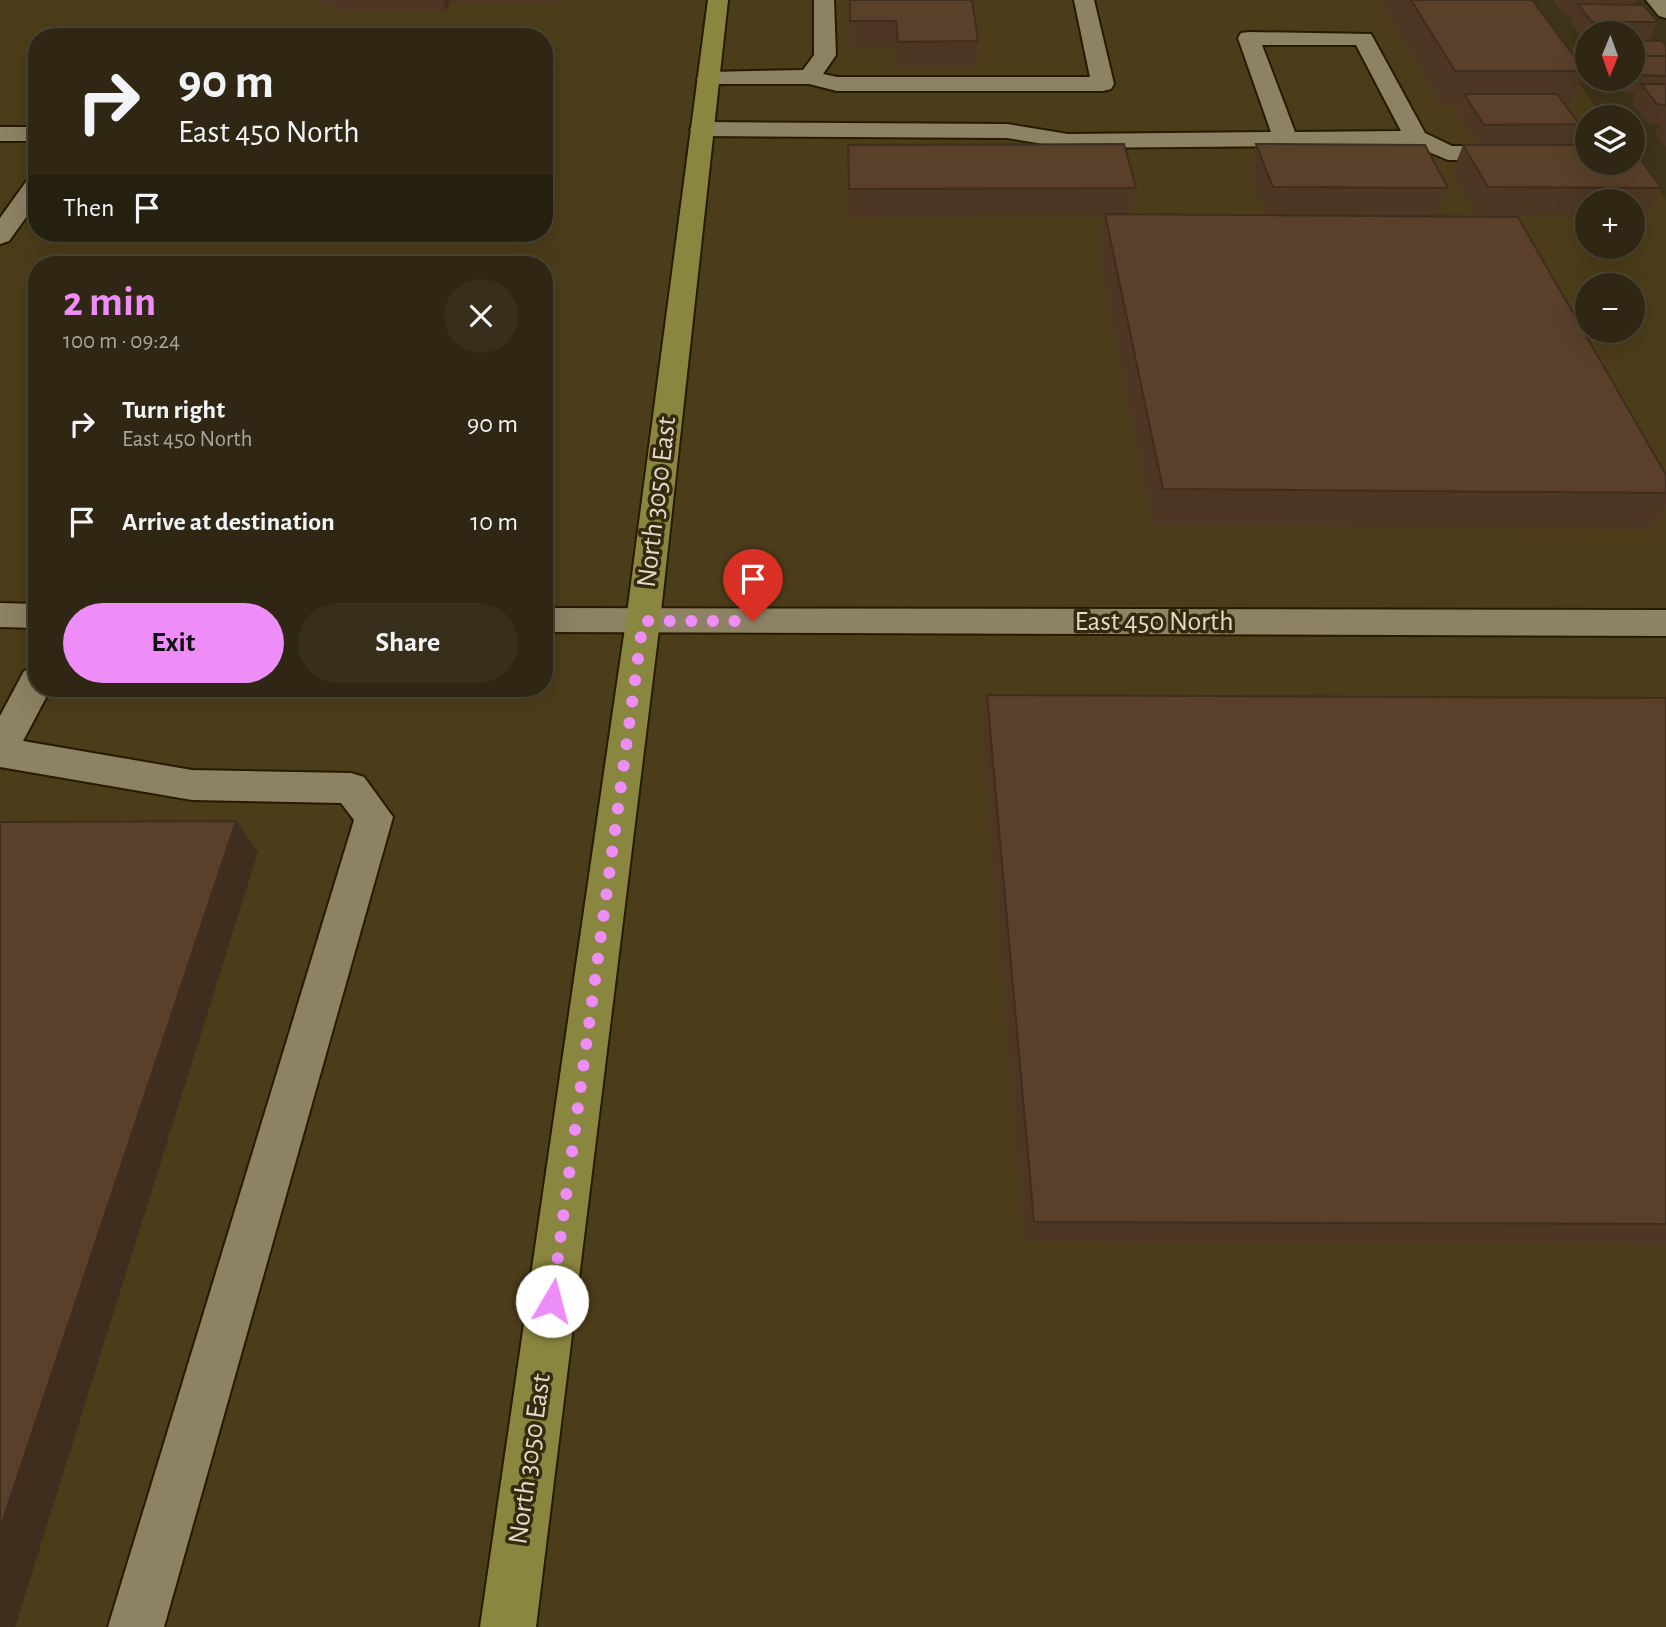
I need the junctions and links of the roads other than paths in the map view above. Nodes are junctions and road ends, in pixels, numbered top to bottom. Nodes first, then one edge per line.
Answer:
1 (718, 0) edge
2 (824, 0) edge
3 (1084, 0) edge
4 (1656, 0) edge
5 (1666, 12) edge
6 (809, 77) junction
7 (708, 79) junction
8 (702, 128) junction
9 (0, 134) edge
10 (28, 134) edge
11 (1285, 138) junction
12 (1416, 138) junction
13 (1575, 153) edge
14 (28, 197) edge
15 (0, 236) edge
16 (0, 615) edge
17 (28, 616) edge
18 (553, 620) edge
19 (643, 621) junction
20 (1666, 623) edge
21 (29, 697) edge
22 (0, 751) edge
23 (136, 1627) edge
24 (508, 1627) edge

1 - 7 main road, North 3050 East
2 - 6 street
3 - 6 street
4 - 5 street
6 - 7 street
7 - 8 main road, North 3050 East
8 - 11 street
8 - 19 main road, North 3050 East
9 - 10 street
11 - 12 street
11 - 12 street
12 - 13 street
14 - 15 street
16 - 17 street
18 - 19 street, East 450 North
19 - 20 street, East 450 North
19 - 24 main road, North 3050 East
21 - 22 street
22 - 23 street

